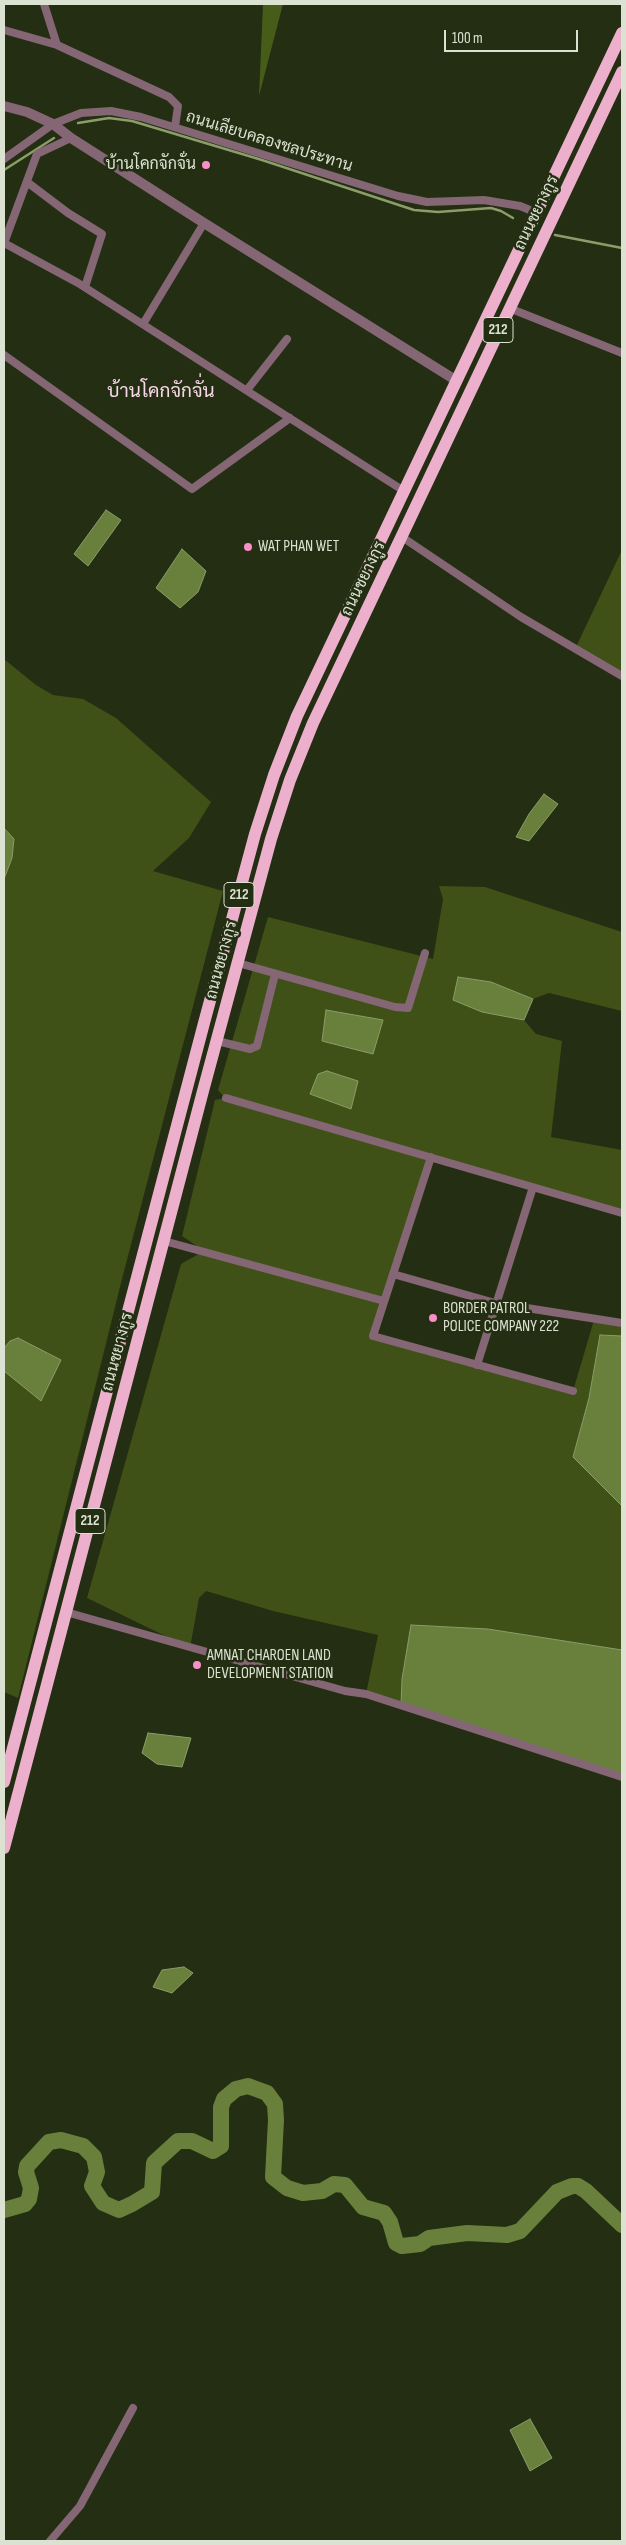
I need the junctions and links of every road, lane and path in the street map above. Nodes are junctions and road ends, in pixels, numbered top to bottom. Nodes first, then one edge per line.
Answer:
1 (44, 4) edge
2 (4, 30) edge
3 (622, 33) edge
4 (57, 45) junction
5 (622, 72) edge
6 (4, 106) edge
7 (53, 124) junction
8 (175, 127) junction
9 (71, 138) junction
10 (4, 159) edge
11 (27, 182) junction
12 (537, 213) junction
13 (204, 223) junction
14 (4, 243) edge
15 (85, 288) junction
16 (509, 308) junction
17 (143, 324) junction
18 (287, 339) dead end
19 (622, 353) edge
20 (4, 355) edge
21 (457, 381) junction
22 (247, 390) junction
23 (290, 418) junction
24 (404, 491) junction
25 (402, 537) junction
26 (622, 676) edge
27 (425, 953) dead end
28 (238, 963) junction
29 (275, 974) junction
30 (216, 1041) junction
31 (226, 1098) dead end
32 (431, 1158) junction
33 (533, 1187) junction
34 (160, 1189) junction
35 (176, 1193) junction
36 (622, 1213) edge
37 (164, 1241) junction
38 (393, 1274) junction
39 (384, 1301) junction
40 (495, 1303) junction
41 (622, 1323) edge
42 (477, 1364) junction
43 (573, 1391) dead end
44 (66, 1612) junction
45 (622, 1777) edge
46 (4, 1782) edge
47 (4, 1848) edge
48 (133, 2408) dead end
49 (50, 2541) edge

1 - 4 street
2 - 4 street
3 - 12 highway, ถนนชยางกูร / 212
4 - 8 street
5 - 16 highway, ถนนชยางกูร / 212
6 - 7 street
7 - 8 street, ถนนเลียบคลองชลประทาน
7 - 9 street
7 - 10 street, ถนนเลียบคลองชลประทาน
8 - 12 street, ถนนเลียบคลองชลประทาน
9 - 11 street
9 - 13 street
11 - 14 street
11 - 15 street
12 - 21 highway, ถนนชยางกูร / 212
13 - 17 street
13 - 21 street
14 - 15 street
15 - 17 street
16 - 19 street
16 - 25 highway, ถนนชยางกูร / 212
17 - 22 street
18 - 22 street
20 - 23 street
21 - 24 highway, ถนนชยางกูร / 212
22 - 23 street
23 - 24 street
24 - 34 highway, ถนนชยางกูร / 212
25 - 26 street
25 - 28 highway, ถนนชยางกูร / 212
27 - 29 street
28 - 29 street
28 - 30 highway, ถนนชยางกูร / 212
29 - 30 street
30 - 35 highway, ถนนชยางกูร / 212
31 - 32 street
32 - 33 street
32 - 38 street
33 - 36 street
33 - 40 street
34 - 35 highway
34 - 46 highway, ถนนชยางกูร / 212
35 - 37 highway, ถนนชยางกูร / 212
37 - 39 street
37 - 44 highway, ถนนชยางกูร / 212
38 - 39 street
38 - 40 street
39 - 42 street
40 - 41 street
40 - 42 street
42 - 43 street
44 - 45 street
44 - 47 highway, ถนนชยางกูร / 212
48 - 49 street

